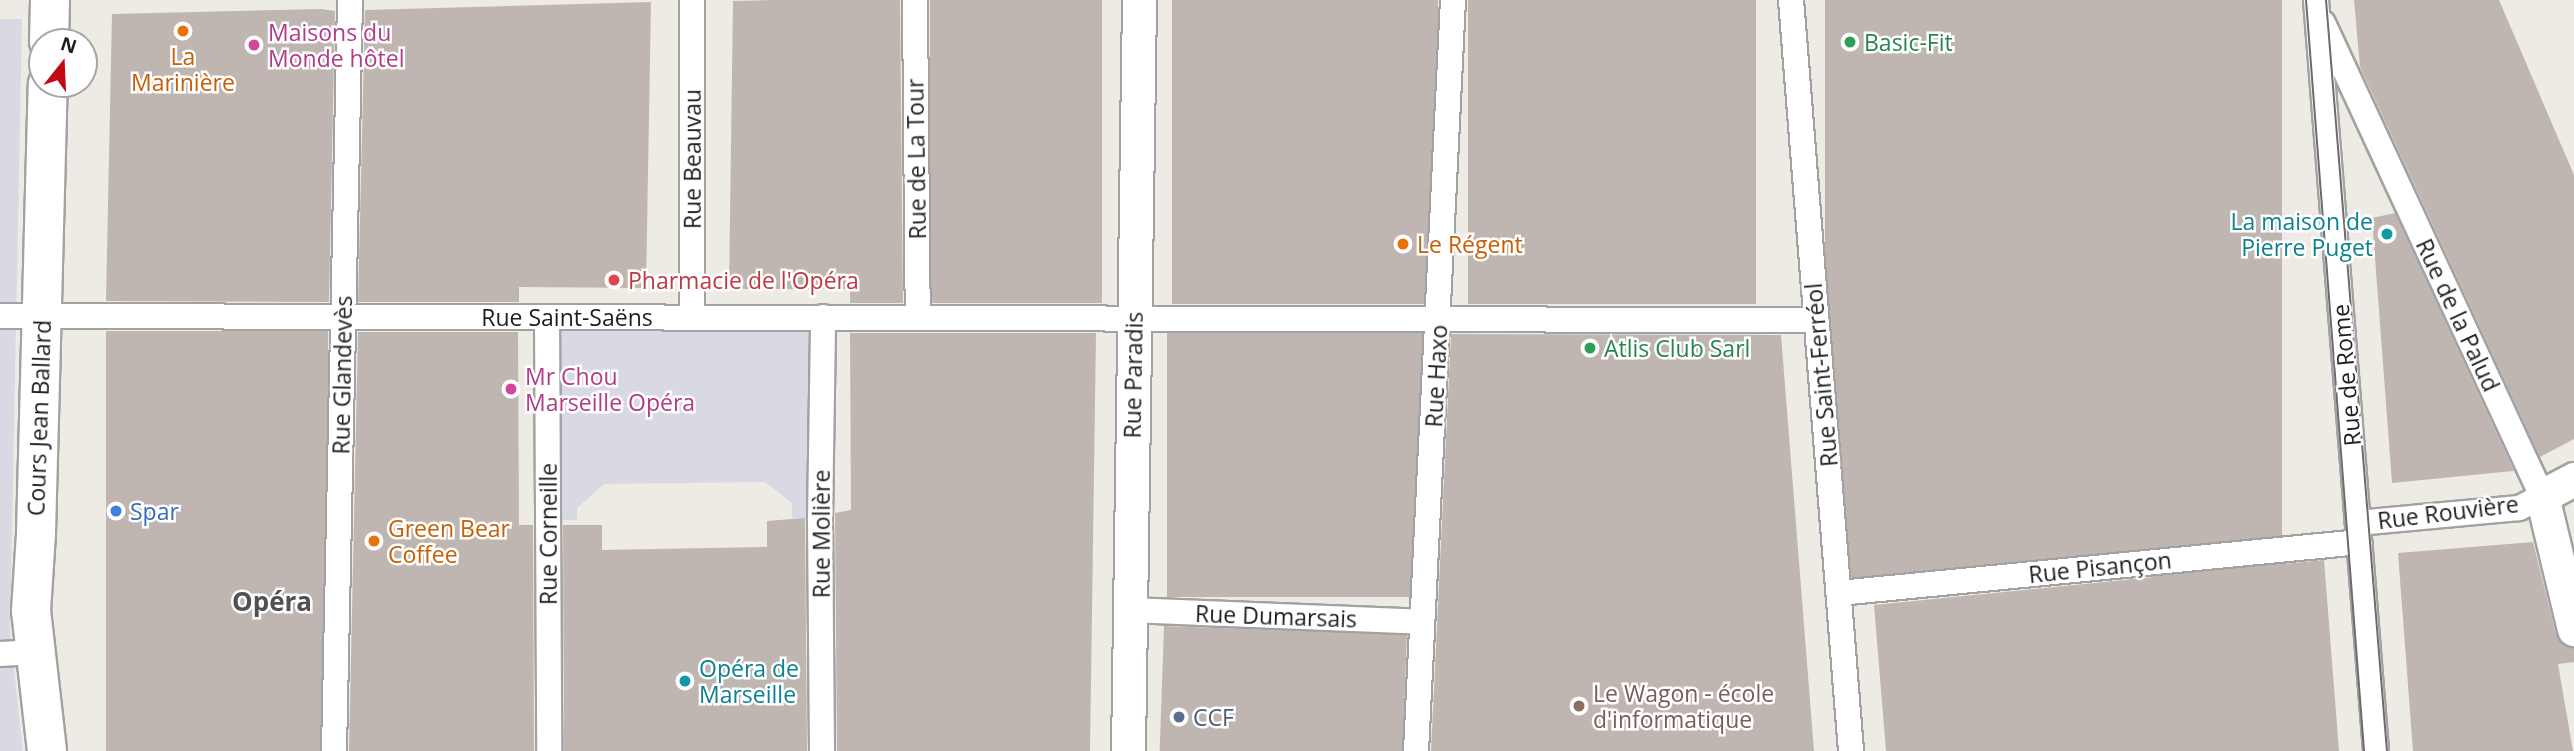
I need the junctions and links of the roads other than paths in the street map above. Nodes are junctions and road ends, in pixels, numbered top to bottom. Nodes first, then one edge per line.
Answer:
1 (50, 0) edge
2 (350, 0) edge
3 (692, 0) edge
4 (915, 0) edge
5 (1139, 0) edge
6 (1453, 0) edge
7 (1791, 0) edge
8 (2316, 5) edge
9 (49, 28) edge
10 (48, 98) edge
11 (0, 316) edge
12 (42, 316) junction
13 (343, 317) junction
14 (547, 317) junction
15 (692, 317) junction
16 (823, 317) junction
17 (918, 317) junction
18 (1134, 318) junction
19 (1438, 319) junction
20 (1816, 320) junction
21 (2574, 479) edge
22 (2542, 495) junction
23 (2359, 533) junction
24 (1839, 593) junction
25 (1129, 610) junction
26 (1422, 622) junction
27 (2574, 629) edge
28 (18, 653) edge
29 (47, 751) edge
30 (334, 751) edge
31 (549, 751) edge
32 (822, 751) edge
33 (1128, 751) edge
34 (1416, 751) edge
35 (1851, 751) edge
36 (2376, 751) edge

1 - 9 street
2 - 13 street, Rue Glandevès
3 - 15 street, Rue Beauvau
4 - 17 street, Rue de La Tour
5 - 18 street, Rue Paradis
6 - 19 street, Rue Haxo
7 - 20 street, Rue Saint-Ferréol
8 - 22 street, Rue de la Palud
8 - 23 street, Rue de Rome
10 - 12 street, Cours Jean Ballard
11 - 12 street, Rue Saint-Saëns
12 - 13 street, Rue Saint-Saëns
12 - 28 street, Cours Jean Ballard
13 - 14 street, Rue Saint-Saëns
13 - 30 street, Rue Glandevès
14 - 15 street, Rue Saint-Saëns
14 - 31 street, Rue Corneille
15 - 16 street, Rue Saint-Saëns
16 - 17 street, Rue Saint-Saëns
16 - 32 street, Rue Molière
17 - 18 street, Rue Saint-Saëns
18 - 19 street, Rue Saint-Saëns
18 - 25 street, Rue Paradis
19 - 20 street, Rue Saint-Saëns
19 - 26 street, Rue Haxo
20 - 24 street, Rue Saint-Ferréol
21 - 22 street, Rue Rouvière
22 - 23 street, Rue Rouvière
22 - 27 street, Rue de la Palud
23 - 24 street, Rue Pisançon
23 - 36 street, Rue de Rome
24 - 35 street, Rue Saint-Ferréol
25 - 26 street, Rue Dumarsais
25 - 33 street, Rue Paradis
26 - 34 street, Rue Haxo
28 - 29 street, Cours Jean Ballard

